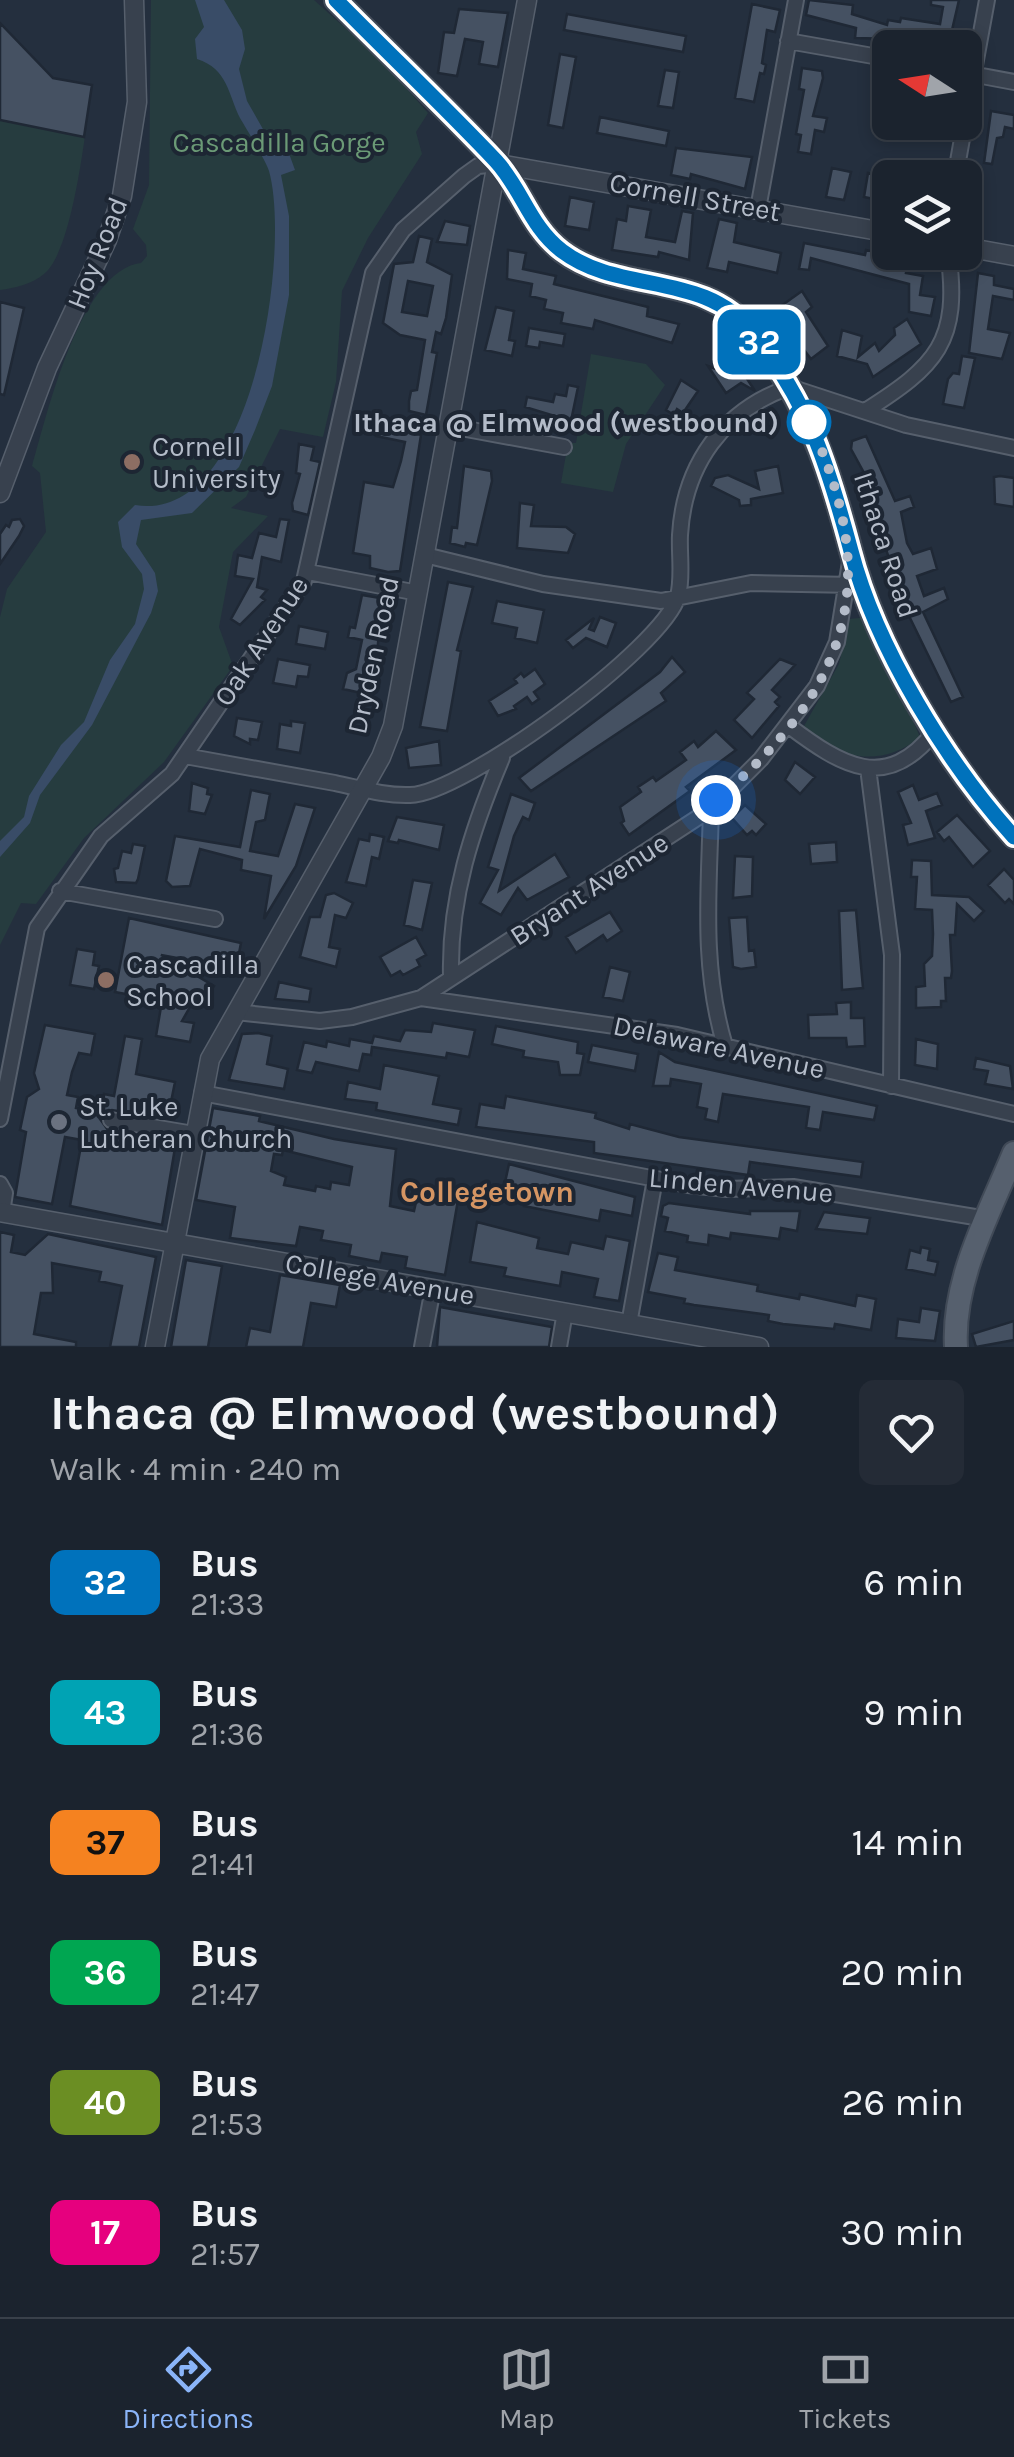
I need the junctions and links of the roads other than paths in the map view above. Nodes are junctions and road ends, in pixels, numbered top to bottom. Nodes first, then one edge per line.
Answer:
1 (134, 0) edge
2 (336, 0) edge
3 (527, 0) edge
4 (796, 0) edge
5 (987, 0) edge
6 (980, 30) edge
7 (788, 41) junction
8 (872, 57) edge
9 (982, 76) edge
10 (1014, 82) edge
11 (499, 164) junction
12 (758, 209) junction
13 (872, 230) edge
14 (982, 250) edge
15 (1014, 256) edge
16 (949, 270) edge
17 (790, 387) junction
18 (865, 411) junction
19 (450, 426) junction
20 (564, 447) dead end
21 (1014, 448) edge
22 (0, 493) edge
23 (426, 555) junction
24 (308, 572) junction
25 (857, 586) junction
26 (418, 593) junction
27 (676, 601) junction
28 (790, 726) junction
29 (935, 731) junction
30 (185, 756) junction
31 (502, 758) junction
32 (868, 768) junction
33 (363, 788) junction
34 (711, 809) junction
35 (1014, 837) edge
36 (60, 891) junction
37 (215, 919) dead end
38 (451, 976) junction
39 (421, 998) junction
40 (236, 1012) junction
41 (724, 1046) junction
42 (890, 1086) junction
43 (202, 1093) junction
44 (1014, 1114) edge
45 (0, 1119) edge
46 (111, 1120) dead end
47 (194, 1134) junction
48 (1014, 1154) edge
49 (655, 1179) junction
50 (0, 1184) edge
51 (1, 1213) edge
52 (987, 1219) junction
53 (174, 1243) junction
54 (432, 1288) junction
55 (565, 1312) junction
56 (629, 1324) junction
57 (155, 1347) edge
58 (422, 1347) edge
59 (559, 1347) edge
60 (760, 1347) edge
61 (956, 1347) edge

1 - 22 street, Hoy Road
2 - 11 main road
3 - 11 street, Dryden Road
4 - 7 street
5 - 6 street
7 - 8 street
7 - 12 street
9 - 10 street
11 - 12 street, Cornell Street
11 - 17 main road, Ithaca Road
11 - 19 street, Dryden Road
11 - 24 street, Oak Avenue
12 - 13 street, Cornell Street
14 - 15 street
16 - 18 street
17 - 18 street
17 - 25 main road, Ithaca Road
17 - 27 street
18 - 21 street
19 - 20 street
19 - 23 street, Dryden Road
23 - 26 street, Dryden Road
23 - 27 street
24 - 26 street
24 - 30 street, Oak Avenue
25 - 27 street
25 - 28 street, Bryant Avenue
25 - 29 main road, Ithaca Road
26 - 33 street, Dryden Road
27 - 31 street
28 - 32 street
28 - 34 street, Bryant Avenue
29 - 32 street
29 - 35 main road, Ithaca Road
30 - 33 street
30 - 36 street, Oak Avenue
31 - 33 street
31 - 38 street
32 - 42 street
33 - 40 street, Dryden Road
34 - 38 street, Bryant Avenue
34 - 41 street
36 - 37 street
36 - 45 street, Oak Avenue
38 - 39 street, Bryant Avenue
39 - 40 street, Bryant Avenue
39 - 41 street, Delaware Avenue
40 - 43 street, Dryden Road
41 - 42 street, Delaware Avenue
42 - 44 street, Delaware Avenue
43 - 47 street, Dryden Road
43 - 49 street, Linden Avenue
46 - 47 street
47 - 53 street, Dryden Road
48 - 52 main road
49 - 52 street, Linden Avenue
49 - 56 street
50 - 51 street
51 - 53 street, College Avenue
52 - 61 main road
53 - 54 street, College Avenue
53 - 57 street, Dryden Road
54 - 55 street, College Avenue
54 - 58 street
55 - 56 street, College Avenue
55 - 59 street
56 - 60 street, College Avenue

